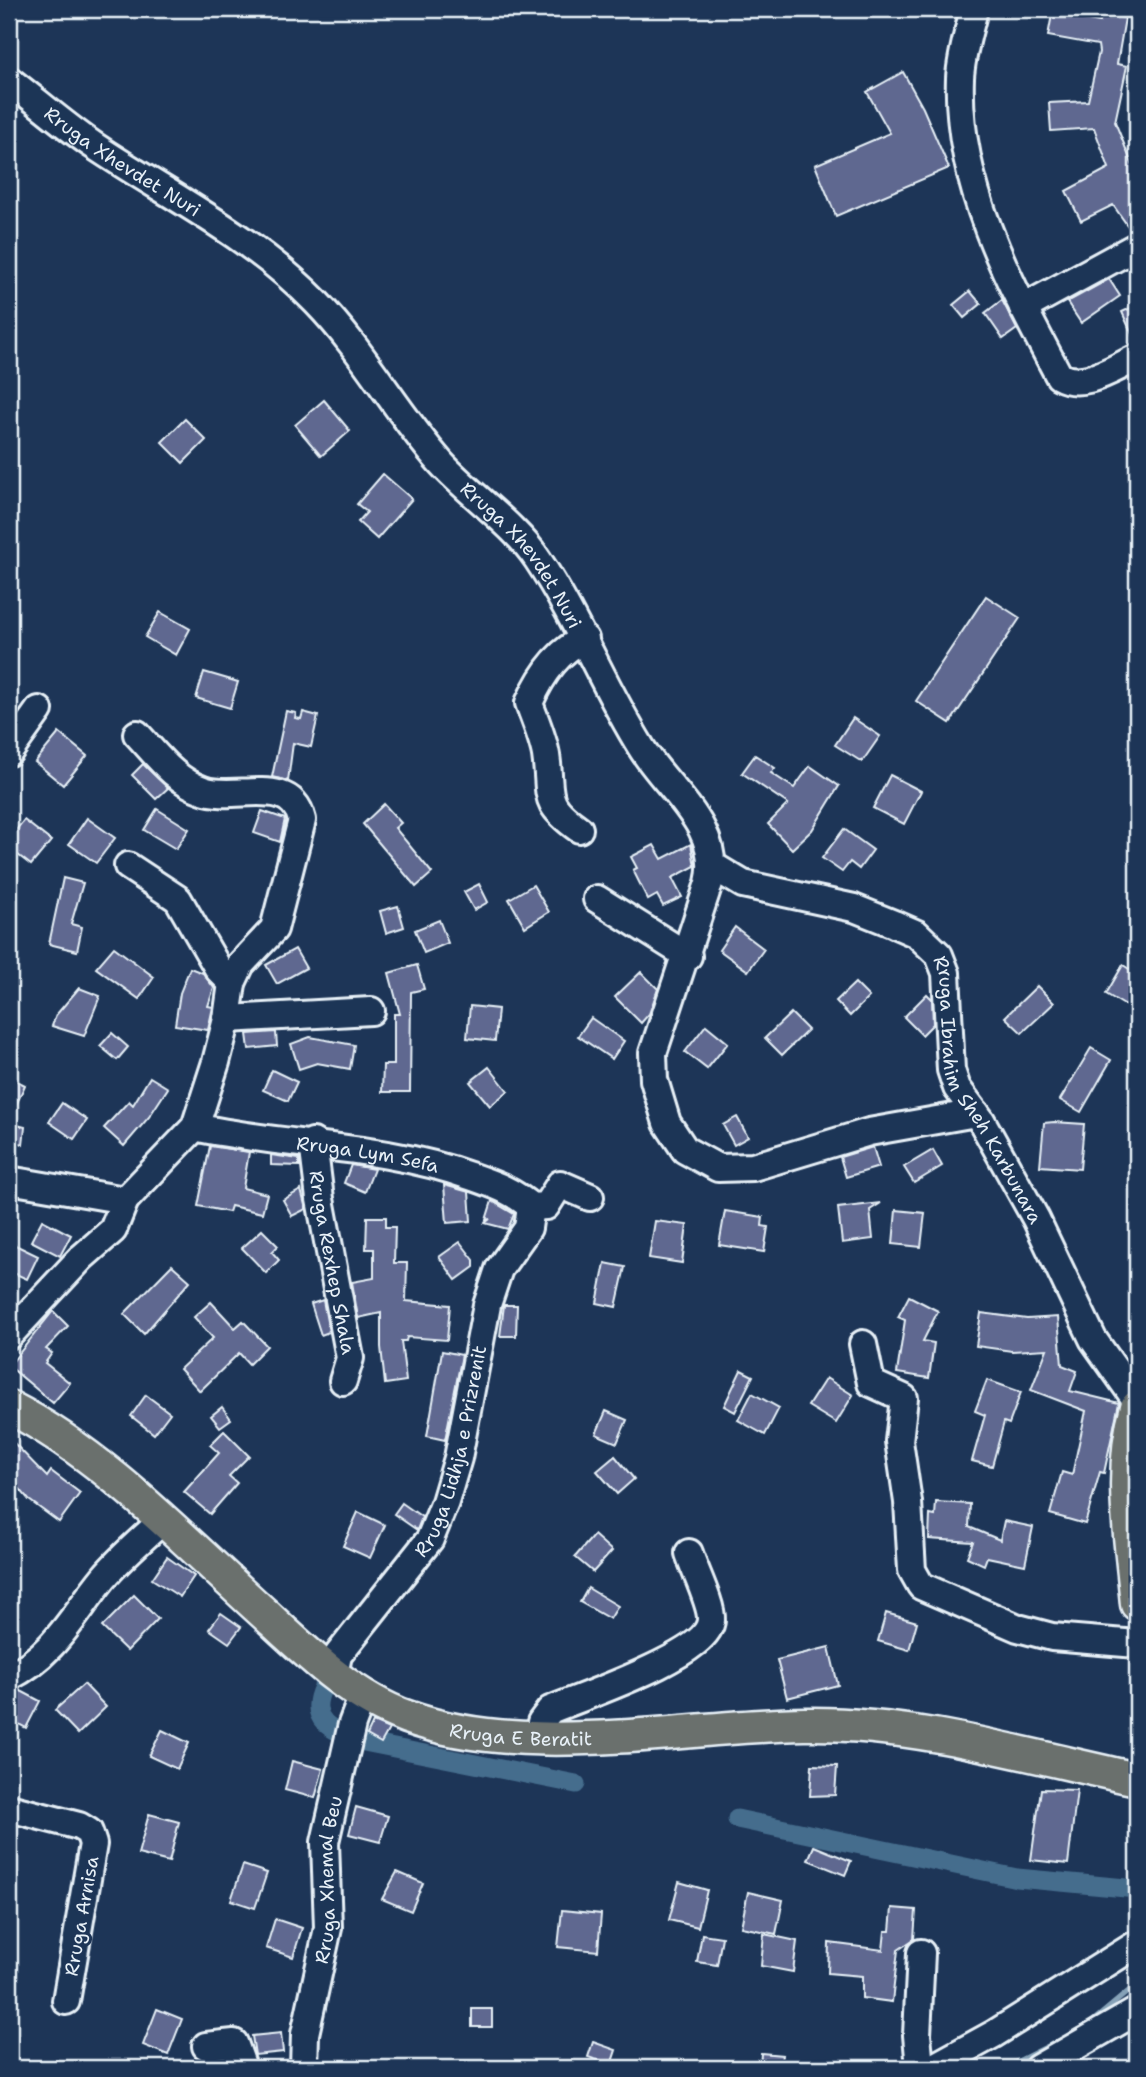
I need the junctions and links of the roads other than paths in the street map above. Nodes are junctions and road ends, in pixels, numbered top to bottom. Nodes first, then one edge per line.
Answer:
1 (974, 9) edge
2 (9, 79) edge
3 (1137, 246) edge
4 (1023, 308) junction
5 (1137, 358) edge
6 (585, 639) junction
7 (40, 710) dead end
8 (137, 734) dead end
9 (9, 752) edge
10 (579, 829) dead end
11 (128, 866) dead end
12 (713, 866) junction
13 (597, 899) dead end
14 (688, 956) junction
15 (232, 983) junction
16 (371, 1012) dead end
17 (227, 1019) junction
18 (976, 1114) junction
19 (195, 1127) junction
20 (313, 1142) junction
21 (9, 1180) edge
22 (590, 1197) dead end
23 (125, 1200) junction
24 (531, 1207) junction
25 (9, 1335) edge
26 (863, 1344) dead end
27 (343, 1381) dead end
28 (1137, 1401) edge
29 (9, 1407) edge
30 (1137, 1407) edge
31 (162, 1521) junction
32 (689, 1553) dead end
33 (1137, 1604) edge
34 (1137, 1644) edge
35 (334, 1675) junction
36 (9, 1677) edge
37 (363, 1695) junction
38 (539, 1738) junction
39 (1136, 1772) edge
40 (9, 1808) edge
41 (1137, 1944) edge
42 (921, 1953) dead end
43 (66, 2001) dead end
44 (1137, 2011) edge
45 (206, 2046) dead end
46 (243, 2068) edge
47 (304, 2068) edge
48 (920, 2068) edge
49 (932, 2068) edge
50 (1038, 2068) edge

1 - 4 street
2 - 6 street, Rruga Xhevdet Nuri
3 - 4 street
4 - 5 street
6 - 10 street
6 - 12 street, Rruga Xhevdet Nuri
7 - 9 street
8 - 15 street
11 - 15 street
12 - 14 street
12 - 18 street, Rruga Ibrahim Sheh Karbunara
13 - 14 street
14 - 18 street
15 - 17 street
16 - 17 street
17 - 19 street
18 - 28 street, Rruga Ibrahim Sheh Karbunara
19 - 20 street, Rruga Lym Sefa
19 - 23 street
20 - 24 street, Rruga Lym Sefa
20 - 27 street, Rruga Rexhep Shala
21 - 23 street
22 - 24 street
23 - 25 street
24 - 35 street, Rruga Lidhja e Prizrenit
26 - 34 street
29 - 31 main road, Rruga E Beratit
30 - 33 main road
31 - 35 main road, Rruga E Beratit
31 - 36 street
32 - 38 street
35 - 37 main road, Rruga E Beratit
37 - 38 main road, Rruga E Beratit
37 - 47 street, Rruga Xhemal Beu
38 - 39 main road, Rruga E Beratit
40 - 43 street, Rruga Arnisa
41 - 49 street
42 - 48 street
44 - 50 street
45 - 46 street

